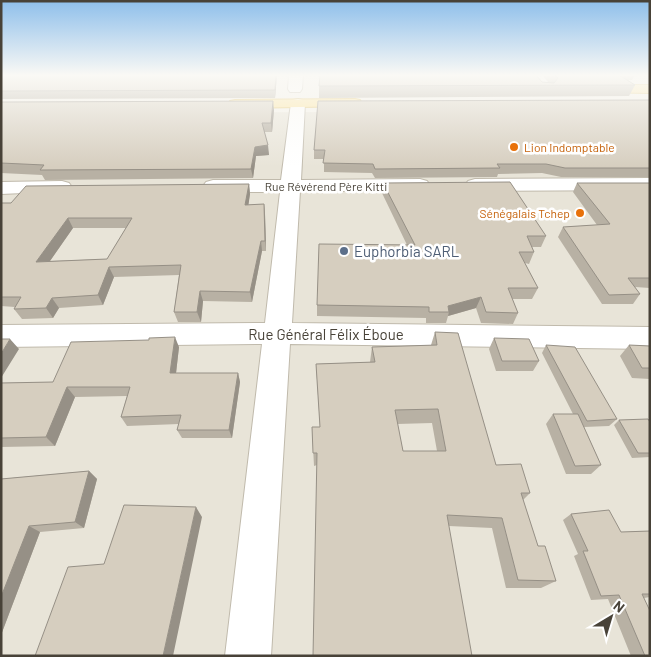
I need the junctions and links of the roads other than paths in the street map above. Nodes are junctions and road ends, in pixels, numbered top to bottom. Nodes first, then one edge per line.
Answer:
1 (294, 106) edge
2 (650, 184) edge
3 (440, 185) edge
4 (460, 185) edge
5 (191, 186) edge
6 (290, 186) junction
7 (81, 187) edge
8 (1, 188) edge
9 (277, 333) junction
10 (1, 336) edge
11 (650, 338) edge
12 (248, 656) edge

1 - 6 street
2 - 4 street
3 - 6 street, Rue Révérend Père Kitti
5 - 6 street, Rue Révérend Père Kitti
6 - 9 street
7 - 8 street
9 - 10 street, Rue Général Félix Éboue
9 - 11 street, Rue Général Félix Éboue
9 - 12 street

